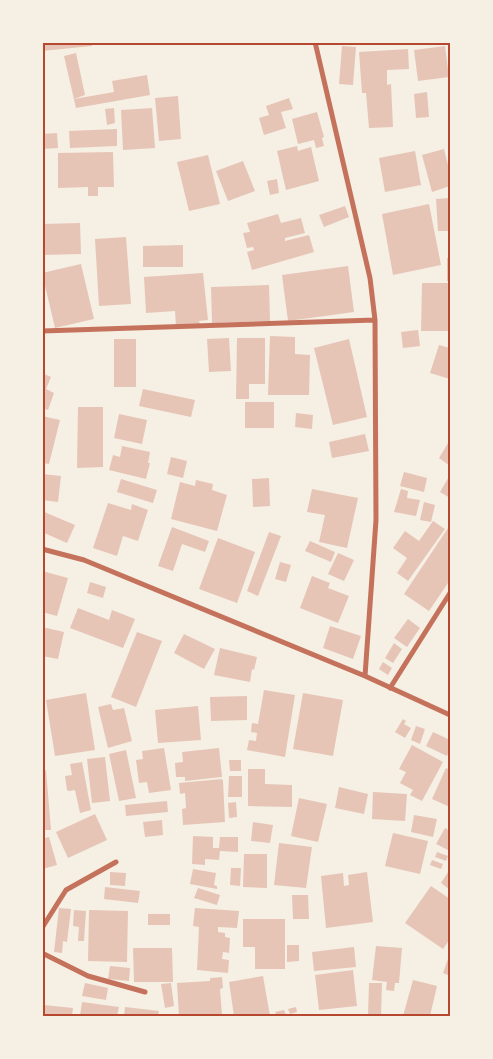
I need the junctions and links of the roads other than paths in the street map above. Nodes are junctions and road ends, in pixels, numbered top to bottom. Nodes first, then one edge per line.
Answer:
1 (315, 42) edge
2 (376, 320) junction
3 (42, 331) edge
4 (42, 549) edge
5 (450, 593) edge
6 (365, 676) junction
7 (390, 688) junction
8 (450, 715) edge
9 (116, 862) dead end
10 (42, 928) edge
11 (42, 953) edge
12 (145, 992) dead end

1 - 2 street
2 - 3 street
2 - 6 street
4 - 6 street
5 - 7 street
6 - 7 street
7 - 8 street
9 - 10 street
11 - 12 street

